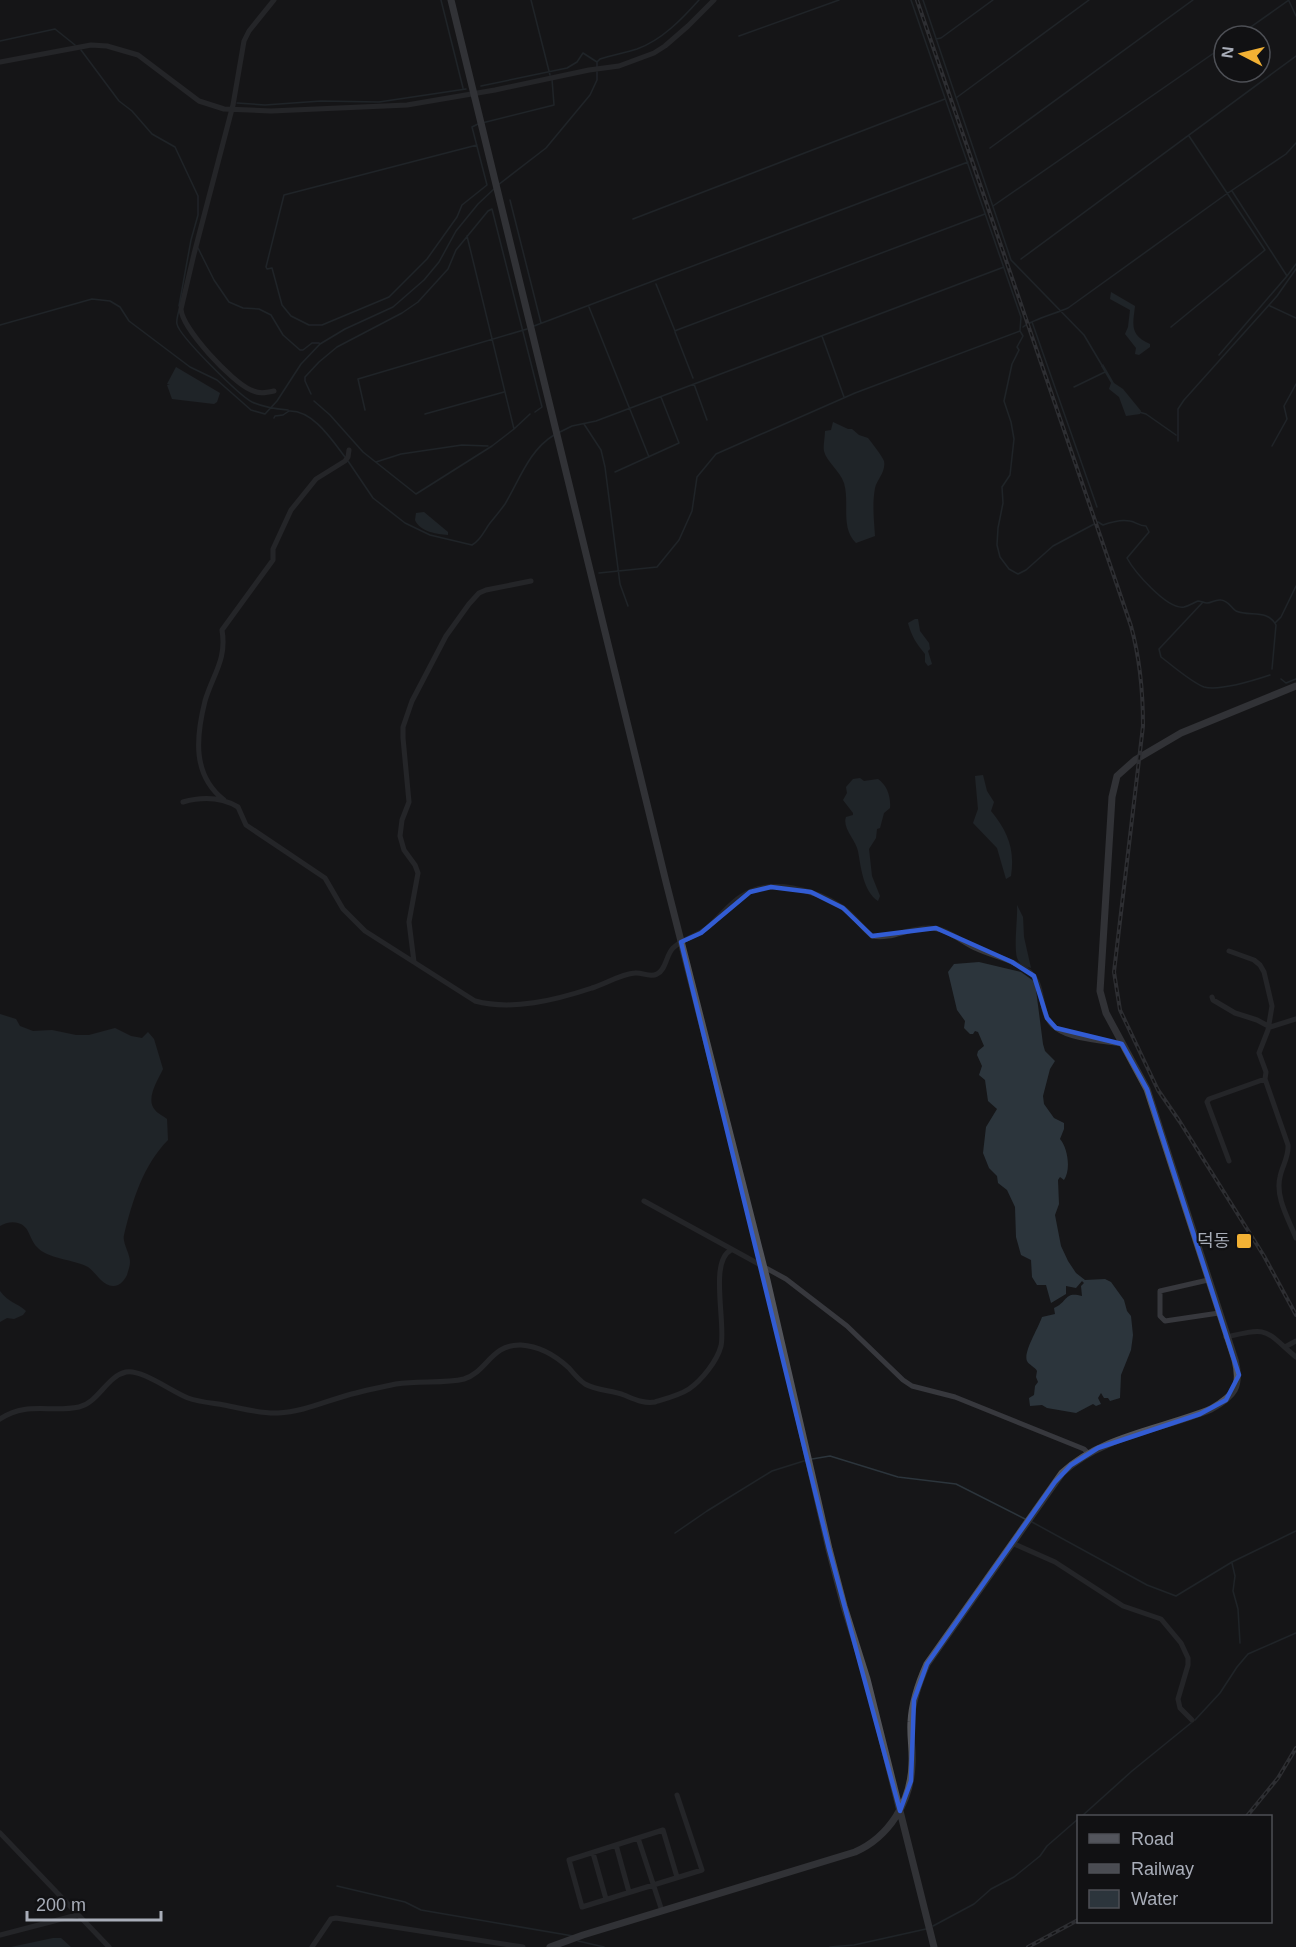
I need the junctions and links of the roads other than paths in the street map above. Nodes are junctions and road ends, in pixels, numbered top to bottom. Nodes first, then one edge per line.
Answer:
1 (274, 0) edge
2 (451, 0) edge
3 (714, 0) edge
4 (0, 62) edge
5 (474, 94) junction
6 (232, 110) junction
7 (274, 391) dead end
8 (349, 450) dead end
9 (531, 582) dead end
10 (1296, 686) edge
11 (225, 801) junction
12 (183, 802) dead end
13 (681, 942) junction
14 (1229, 951) dead end
15 (414, 962) junction
16 (1212, 997) dead end
17 (1296, 1019) edge
18 (1269, 1026) junction
19 (1122, 1044) junction
20 (1265, 1079) junction
21 (1229, 1161) dead end
22 (645, 1201) dead end
23 (1296, 1238) edge
24 (731, 1250) junction
25 (764, 1265) junction
26 (1208, 1280) junction
27 (1219, 1313) junction
28 (1226, 1337) junction
29 (1296, 1341) edge
30 (1285, 1347) junction
31 (1296, 1357) edge
32 (0, 1419) edge
33 (1088, 1453) junction
34 (1012, 1542) junction
35 (1192, 1720) dead end
36 (677, 1795) dead end
37 (900, 1810) junction
38 (0, 1833) edge
39 (638, 1838) junction
40 (615, 1845) junction
41 (592, 1852) junction
42 (677, 1877) junction
43 (653, 1885) junction
44 (630, 1892) junction
45 (606, 1899) junction
46 (662, 1911) junction
47 (77, 1915) junction
48 (0, 1935) edge
49 (109, 1947) edge
50 (312, 1947) edge
51 (523, 1947) edge
52 (550, 1947) edge
53 (934, 1947) edge

1 - 6 street
2 - 5 main road
3 - 5 street
4 - 6 street
5 - 6 street
5 - 13 main road
6 - 7 street
8 - 11 street
9 - 15 street
10 - 19 main road
11 - 12 street
11 - 15 street
13 - 15 street
13 - 19 street
13 - 25 main road
14 - 18 street
16 - 18 street
17 - 18 street
18 - 20 street
19 - 26 main road
20 - 21 street
20 - 23 street
22 - 24 street
24 - 25 street
24 - 32 street
25 - 33 street
25 - 37 main road
26 - 27 main road
26 - 27 street
27 - 28 main road
28 - 30 street
28 - 33 main road
29 - 30 street
30 - 31 street
33 - 34 main road
34 - 35 street
34 - 37 main road
36 - 42 street
37 - 46 main road
37 - 53 main road
38 - 47 street
39 - 40 street
39 - 42 street
39 - 43 street
40 - 41 street
40 - 44 street
41 - 45 street
41 - 45 street
42 - 43 street
43 - 44 street
43 - 46 street
44 - 45 street
46 - 52 main road
47 - 48 street
47 - 49 street
50 - 51 street

